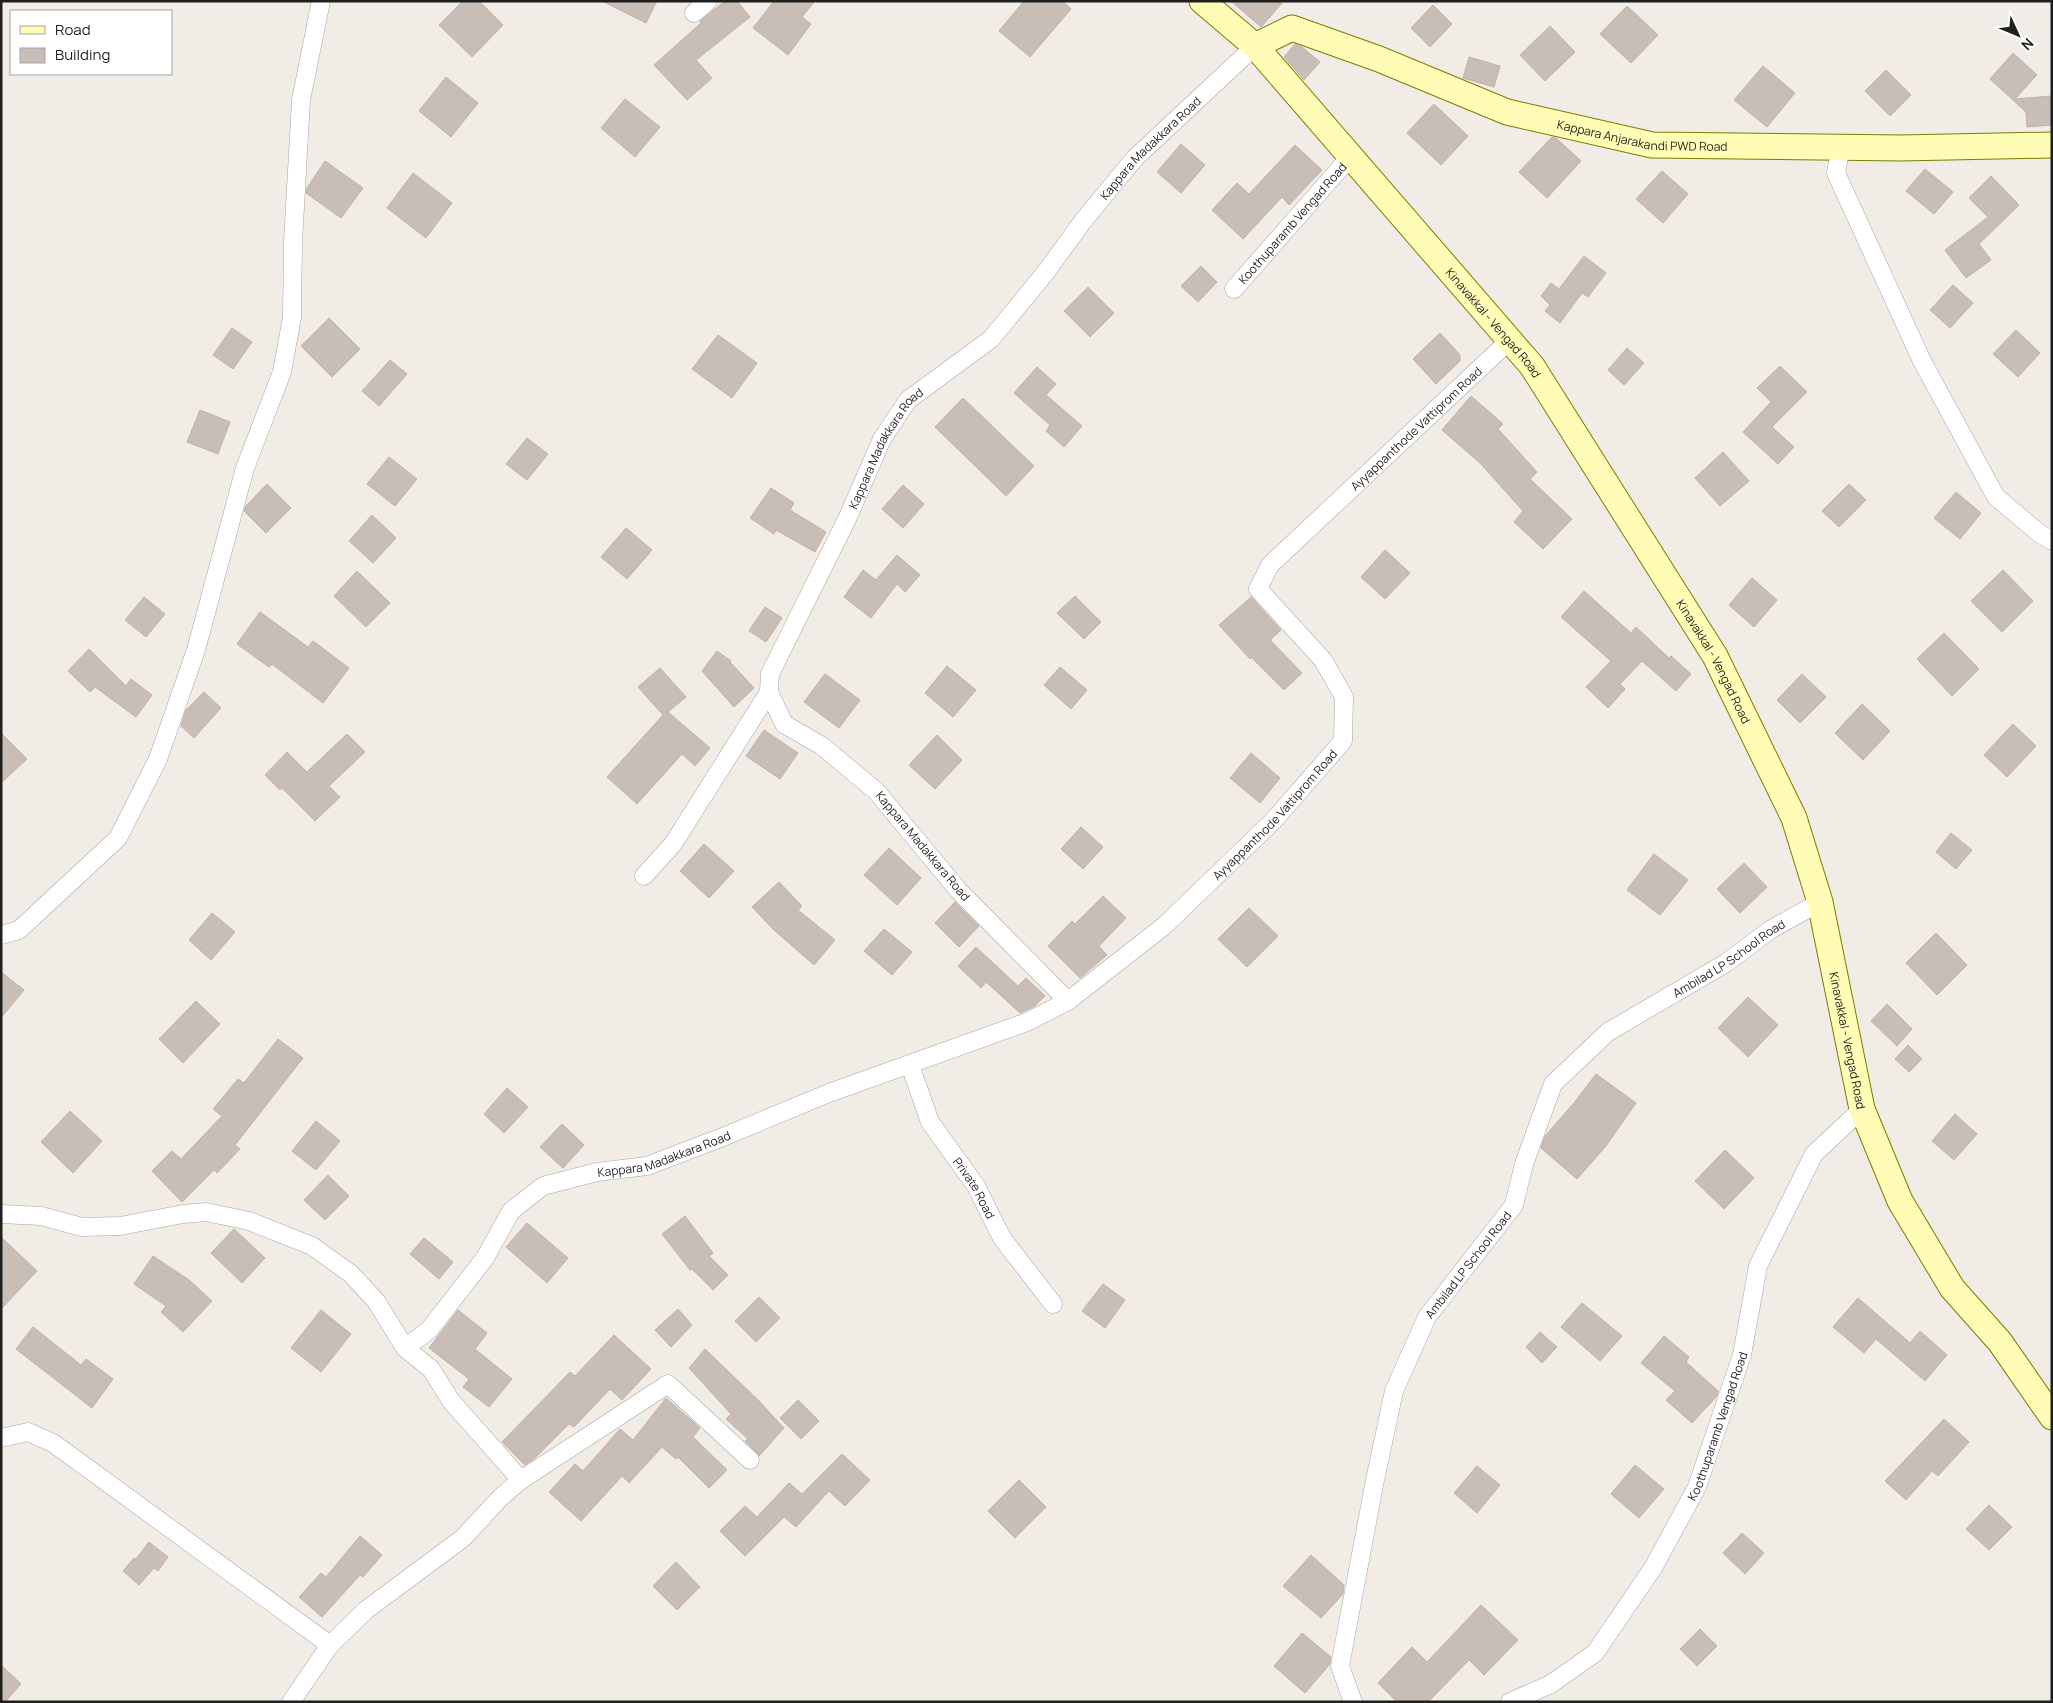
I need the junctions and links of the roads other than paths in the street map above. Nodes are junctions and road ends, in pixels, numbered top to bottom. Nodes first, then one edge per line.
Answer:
1 (320, 1) edge
2 (708, 1) edge
3 (1202, 1) edge
4 (694, 13) dead end
5 (1255, 46) junction
6 (2052, 145) edge
7 (1841, 147) junction
8 (1350, 157) junction
9 (1234, 289) dead end
10 (1510, 340) junction
11 (2052, 541) edge
12 (769, 692) junction
13 (644, 876) dead end
14 (1820, 902) junction
15 (1, 935) edge
16 (1068, 1001) junction
17 (910, 1065) junction
18 (1862, 1109) junction
19 (1, 1214) edge
20 (1053, 1304) dead end
21 (405, 1348) junction
22 (2052, 1417) edge
23 (1, 1438) edge
24 (750, 1460) dead end
25 (521, 1480) junction
26 (330, 1645) junction
27 (291, 1702) edge
28 (1353, 1702) edge
29 (1510, 1702) edge

1 - 15 street
2 - 4 street
3 - 5 main road, Kinavakkal - Vengad Road
5 - 7 main road, Kappara Anjarakandi PWD Road
5 - 8 main road, Kinavakkal - Vengad Road
5 - 12 street, Kappara Madakkara Road
6 - 7 main road, Kappara Anjarakandi PWD Road
7 - 11 street
8 - 9 street, Koothuparamb Vengad Road
8 - 10 main road, Kinavakkal - Vengad Road
10 - 14 main road, Kinavakkal - Vengad Road
10 - 16 street, Ayyappanthode Vattiprom Road
12 - 13 street
12 - 16 street, Kappara Madakkara Road
14 - 18 main road, Kinavakkal - Vengad Road
14 - 28 street, Ambilad LP School Road
16 - 17 street, Kappara Madakkara Road
17 - 20 street, Private Road
17 - 21 street, Kappara Madakkara Road
18 - 22 main road, Kinavakkal - Vengad Road
18 - 29 street, Koothuparamb Vengad Road
19 - 21 street
21 - 25 street
23 - 26 street
24 - 25 street
25 - 26 street
26 - 27 street

